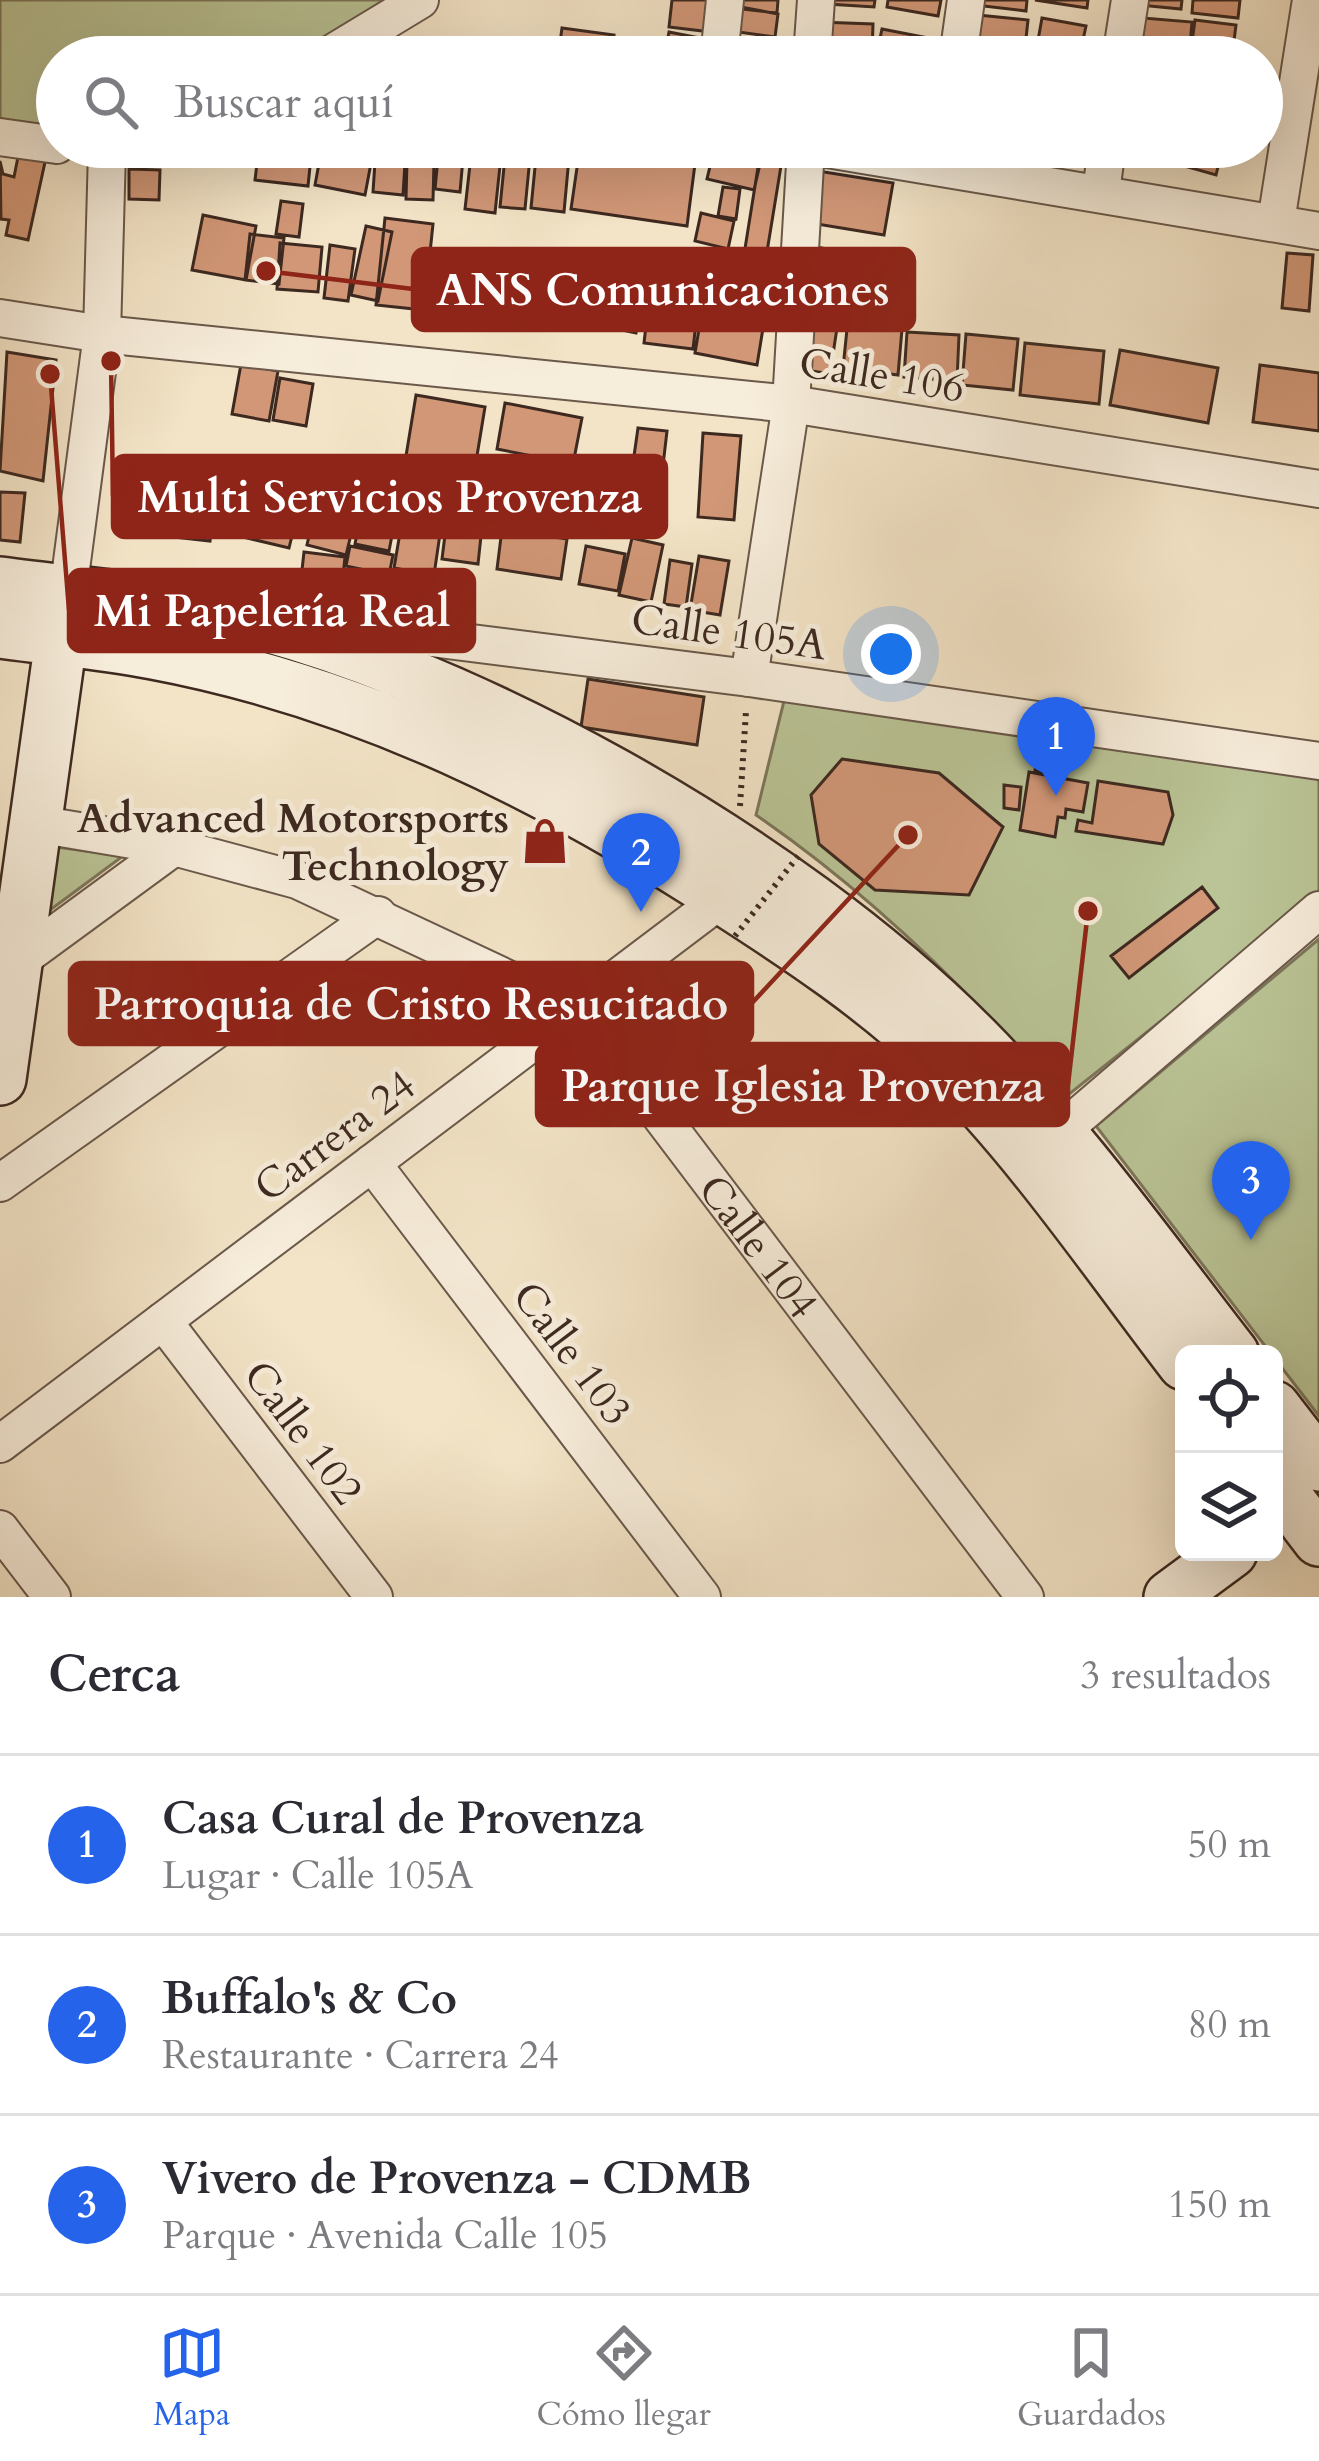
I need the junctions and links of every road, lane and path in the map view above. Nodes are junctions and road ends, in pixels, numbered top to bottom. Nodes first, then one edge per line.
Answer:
1 (420, 0) edge
2 (725, 0) edge
3 (816, 0) edge
4 (967, 0) edge
5 (1130, 0) edge
6 (1310, 0) edge
7 (361, 36) edge
8 (721, 36) edge
9 (813, 36) edge
10 (961, 36) edge
11 (1124, 36) edge
12 (0, 137) edge
13 (36, 142) edge
14 (98, 168) edge
15 (809, 168) edge
16 (989, 168) edge
17 (1104, 168) edge
18 (1100, 192) junction
19 (1276, 222) junction
20 (1319, 231) edge
21 (0, 318) edge
22 (102, 334) junction
23 (790, 404) junction
24 (1319, 489) edge
25 (0, 583) edge
26 (198, 609) junction
27 (64, 616) junction
28 (0, 632) edge
29 (748, 678) junction
30 (1319, 761) edge
31 (37, 824) junction
32 (174, 847) junction
33 (736, 849) junction
34 (800, 855) dead end
35 (13, 900) edge
36 (1319, 910) edge
37 (378, 915) junction
38 (729, 917) junction
39 (17, 962) junction
40 (568, 1015) junction
41 (2, 1059) edge
42 (1059, 1132) junction
43 (372, 1163) junction
44 (0, 1183) edge
45 (163, 1321) junction
46 (1226, 1345) edge
47 (1175, 1352) edge
48 (1283, 1439) edge
49 (0, 1444) edge
50 (1300, 1499) edge
51 (0, 1529) edge
52 (1219, 1561) edge
53 (52, 1597) edge
54 (374, 1597) edge
55 (703, 1597) edge
56 (1025, 1597) edge
57 (1170, 1597) edge

1 - 7 street
2 - 8 street
3 - 9 street
4 - 10 street
5 - 11 street
6 - 19 street
12 - 13 street
14 - 22 street
15 - 23 street
16 - 18 street
17 - 18 street
18 - 19 street
19 - 20 street
21 - 22 street, Calle 106
22 - 23 street, Calle 106
22 - 27 street
23 - 24 street, Calle 106
23 - 29 street
25 - 27 main road
26 - 27 main road
26 - 29 street, Calle 105A
26 - 33 main road
27 - 28 main road
27 - 31 main road
27 - 38 main road
29 - 30 street, Calle 105A
29 - 33 path
31 - 32 street, Calle 104
31 - 35 main road
32 - 37 street, Calle 104
32 - 39 street
33 - 42 main road
34 - 38 path, bridge
35 - 39 main road
36 - 42 street
37 - 40 street, Calle 104
37 - 44 street
38 - 40 street, Carrera 24
38 - 47 main road
39 - 41 main road
40 - 43 street, Carrera 24
40 - 56 street, Calle 104
42 - 46 main road
43 - 45 street, Carrera 24
43 - 55 street, Calle 103
45 - 49 street, Carrera 24
45 - 54 street, Calle 102
48 - 50 main road
51 - 53 street
52 - 57 main road

